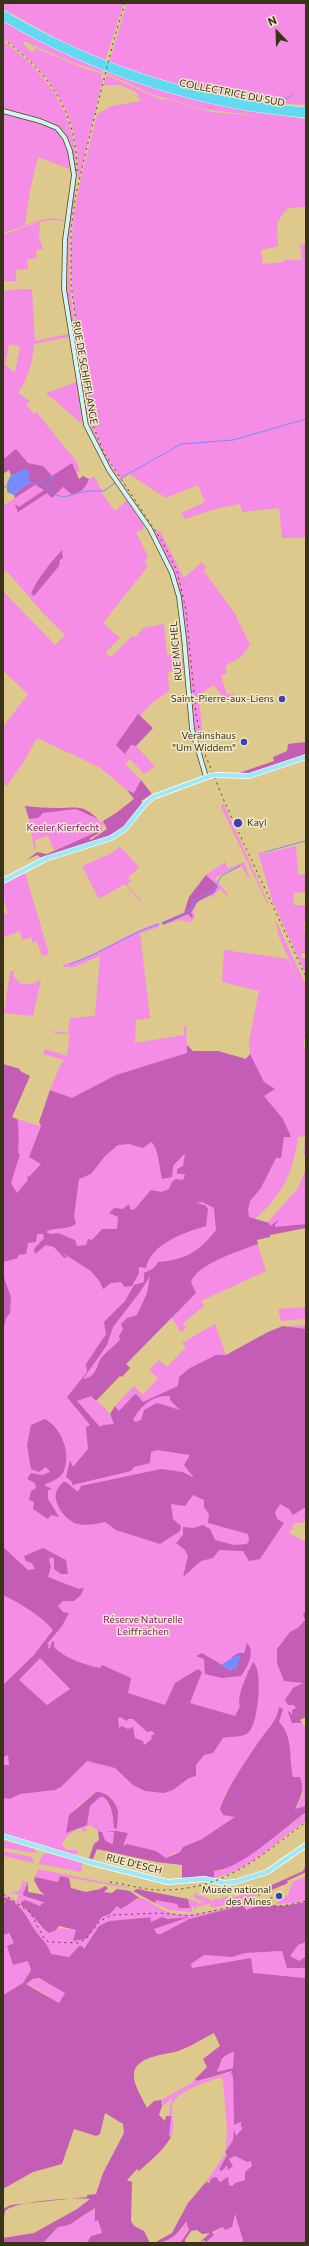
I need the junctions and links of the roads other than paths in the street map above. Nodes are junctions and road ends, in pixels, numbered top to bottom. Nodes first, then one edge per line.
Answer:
1 (3, 12) edge
2 (3, 18) edge
3 (306, 110) edge
4 (3, 111) edge
5 (306, 114) edge
6 (150, 529) joint
7 (306, 757) edge
8 (207, 777) junction
9 (3, 881) edge
10 (3, 1837) edge
11 (306, 1845) edge

1 - 3 highway, COLLECTRICE DU SUD
2 - 5 highway, COLLECTRICE DU SUD
4 - 6 main road, RUE DE SCHIFFLANGE
6 - 8 main road, RUE MICHEL
7 - 8 main road, bridge
8 - 9 main road
10 - 11 main road, RUE D'ESCH

